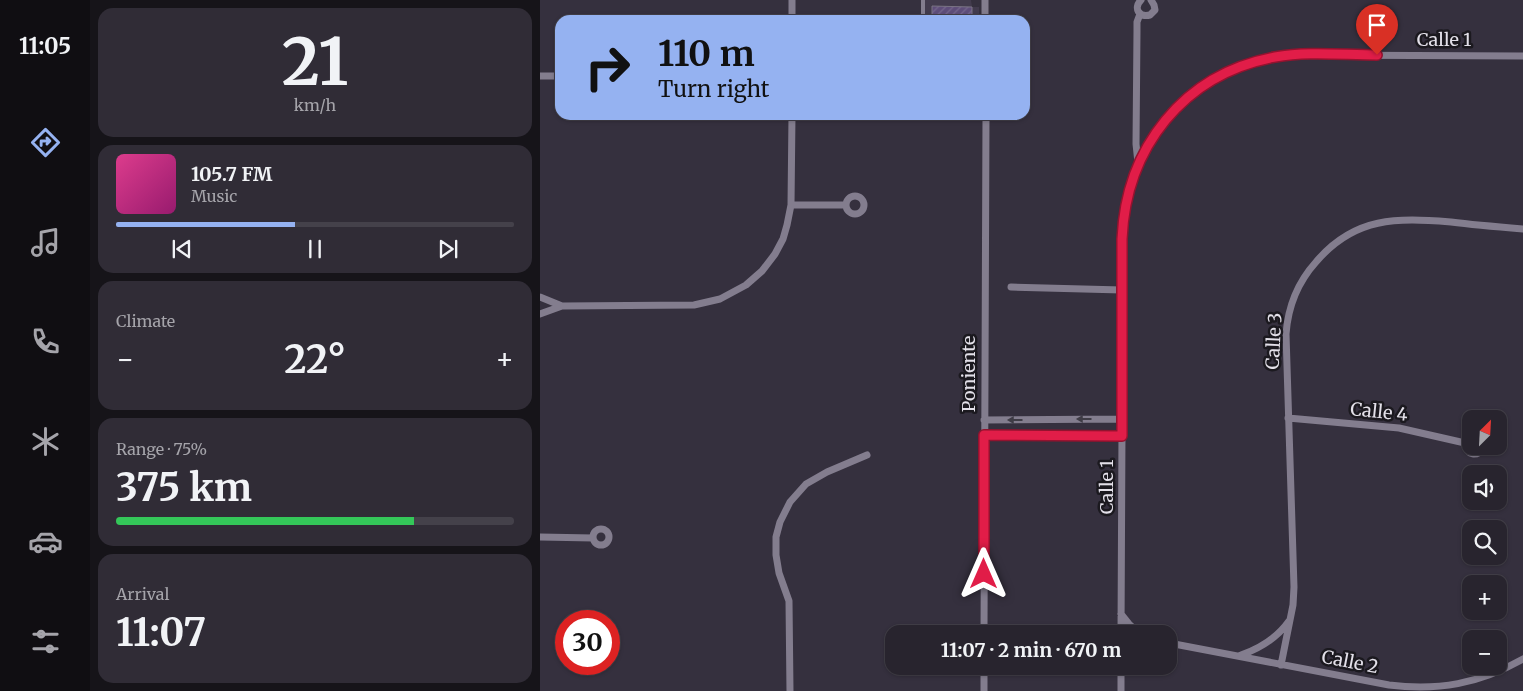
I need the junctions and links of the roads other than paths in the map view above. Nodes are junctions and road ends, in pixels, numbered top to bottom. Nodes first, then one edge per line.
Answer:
1 (792, 0) edge
2 (923, 0) edge
3 (985, 0) edge
4 (1141, 0) edge
5 (1150, 0) edge
6 (1140, 14) junction
7 (792, 15) edge
8 (923, 15) edge
9 (985, 15) edge
10 (1523, 56) edge
11 (540, 76) edge
12 (555, 76) edge
13 (792, 120) edge
14 (986, 120) edge
15 (1138, 163) junction
16 (791, 205) junction
17 (846, 205) dead end
18 (1523, 229) edge
19 (1011, 287) dead end
20 (1122, 290) junction
21 (540, 297) edge
22 (562, 306) junction
23 (540, 314) edge
24 (1288, 418) junction
25 (1122, 419) junction
26 (984, 420) junction
27 (984, 435) junction
28 (1122, 436) junction
29 (1462, 442) edge
30 (867, 455) dead end
31 (540, 537) edge
32 (593, 538) dead end
33 (1121, 614) junction
34 (1290, 619) junction
35 (984, 625) edge
36 (1121, 625) edge
37 (1130, 625) edge
38 (1177, 644) edge
39 (1240, 656) junction
40 (1523, 659) edge
41 (1281, 665) junction
42 (984, 675) edge
43 (1121, 675) edge
44 (790, 691) edge
45 (984, 691) edge
46 (1121, 691) edge

1 - 7 street
2 - 8 lane
3 - 9 street
4 - 6 street, Calle 1
5 - 6 street
6 - 15 street, Calle 1
10 - 15 street, Calle 1
11 - 12 street
13 - 16 street
14 - 26 street, Poniente
15 - 20 street, Calle 1
16 - 17 street
16 - 22 street
18 - 24 street, Calle 3
19 - 20 street
20 - 25 street, Calle 1
21 - 22 street
22 - 23 street
24 - 29 street, Calle 4
24 - 34 street, Calle 3
25 -> 26 street
25 - 28 street, Calle 1
26 - 27 street, Poniente
27 - 28 street
27 - 35 street, Poniente
28 - 33 street, Calle 1
30 - 44 street
31 - 32 street
33 - 36 street, Calle 1
33 - 37 street
34 - 39 street
34 - 41 street, Calle 3
38 - 39 street, Calle 2
39 - 41 street, Calle 2
40 - 41 street, Calle 2
42 - 45 street
43 - 46 street

